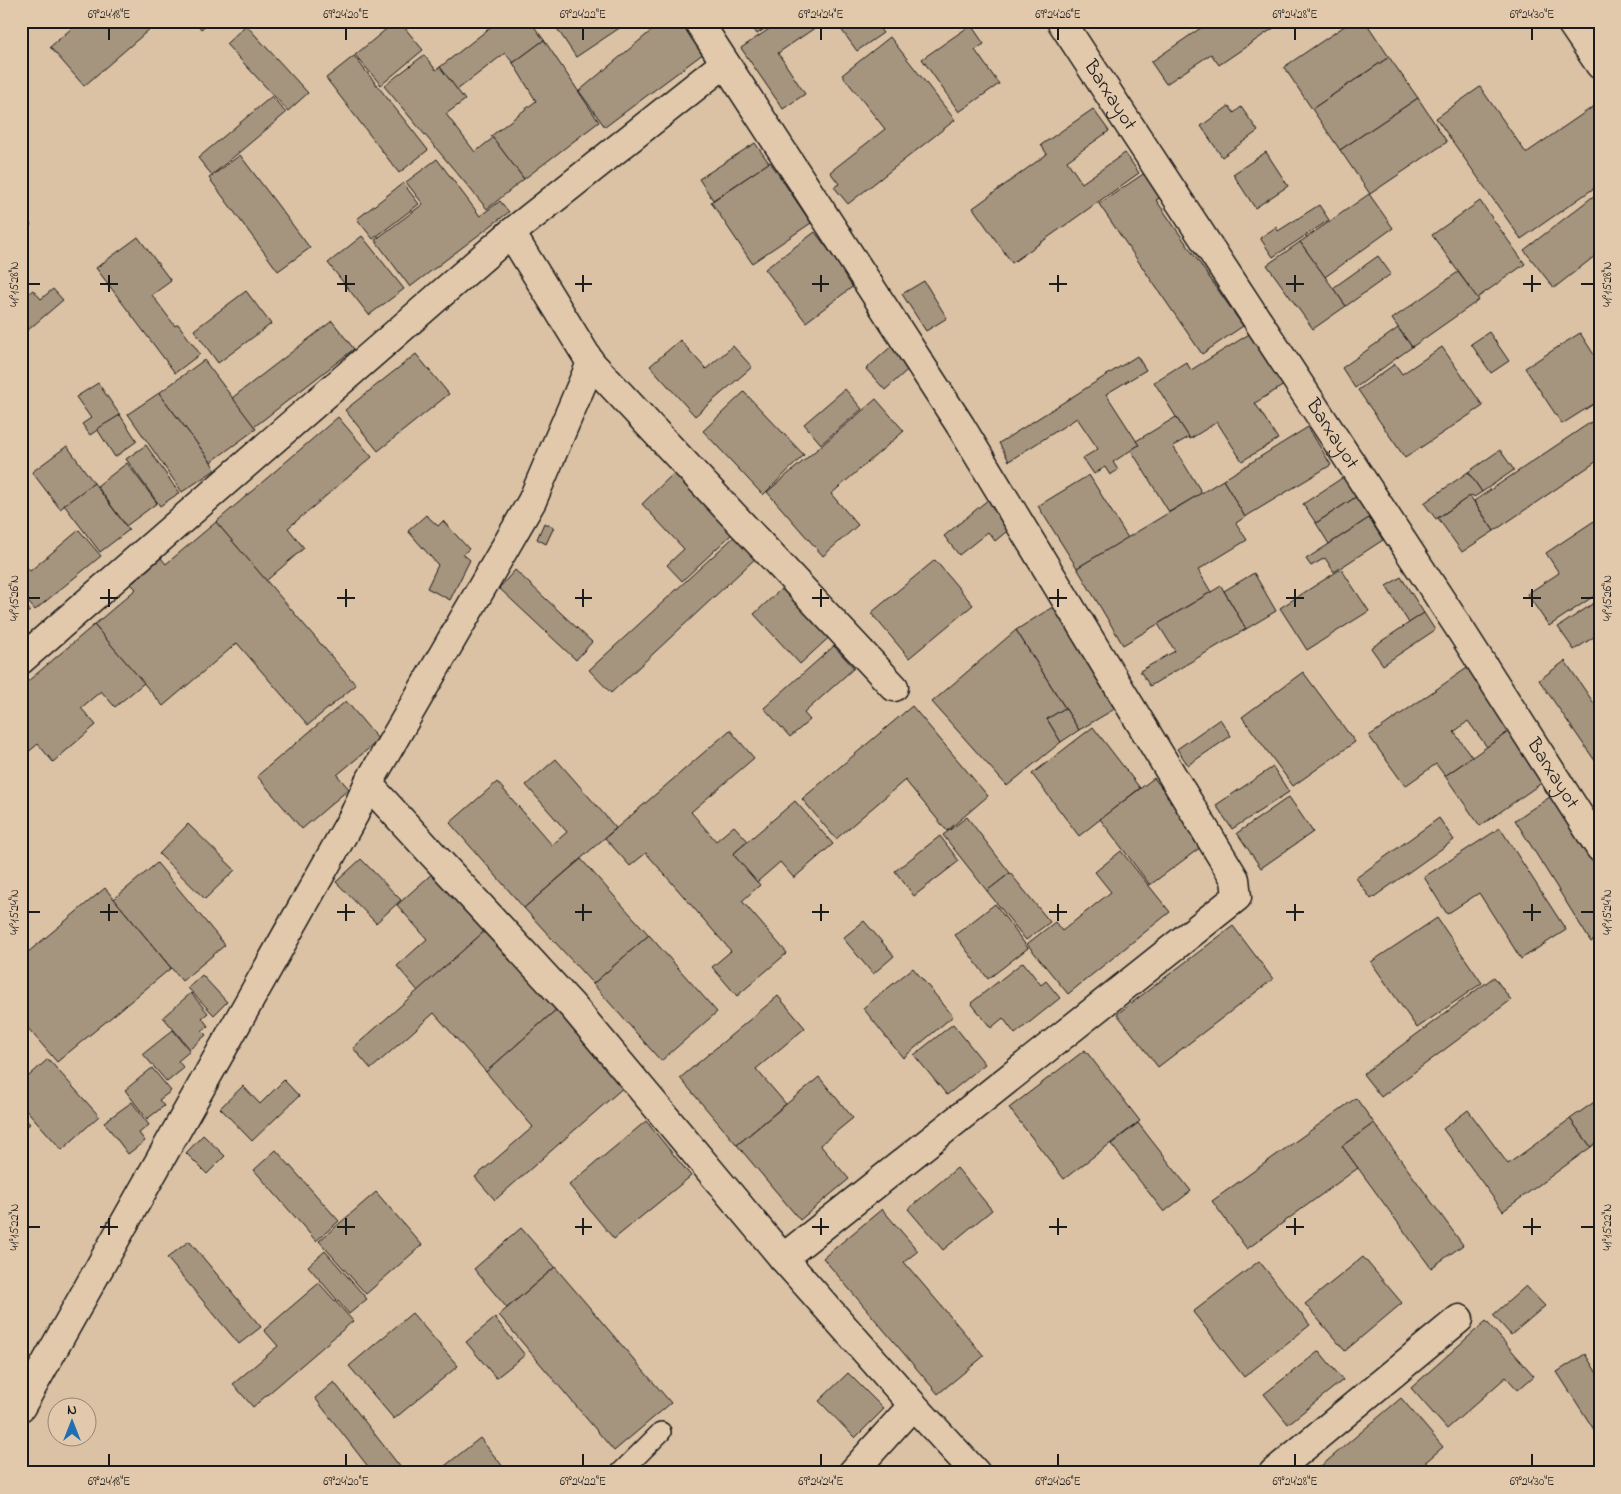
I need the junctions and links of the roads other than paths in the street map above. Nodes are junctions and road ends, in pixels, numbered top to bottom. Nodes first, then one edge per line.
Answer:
1 (698, 21) edge
2 (1061, 21) edge
3 (1570, 21) edge
4 (726, 63) junction
5 (1600, 65) edge
6 (511, 232) junction
7 (590, 363) junction
8 (21, 660) edge
9 (894, 688) dead end
10 (368, 784) junction
11 (1600, 848) edge
12 (783, 1258) junction
13 (1459, 1319) dead end
14 (913, 1405) junction
15 (21, 1407) edge
16 (661, 1432) dead end
17 (620, 1473) edge
18 (852, 1473) edge
19 (976, 1473) edge
20 (1273, 1473) edge

1 - 4 street
2 - 11 street, Barxayot
3 - 5 street
4 - 6 street
4 - 12 street
6 - 7 street
6 - 8 street
7 - 9 street
7 - 10 street
10 - 12 street
10 - 15 street
12 - 14 street
13 - 20 street
14 - 18 street
14 - 19 street
16 - 17 lane

